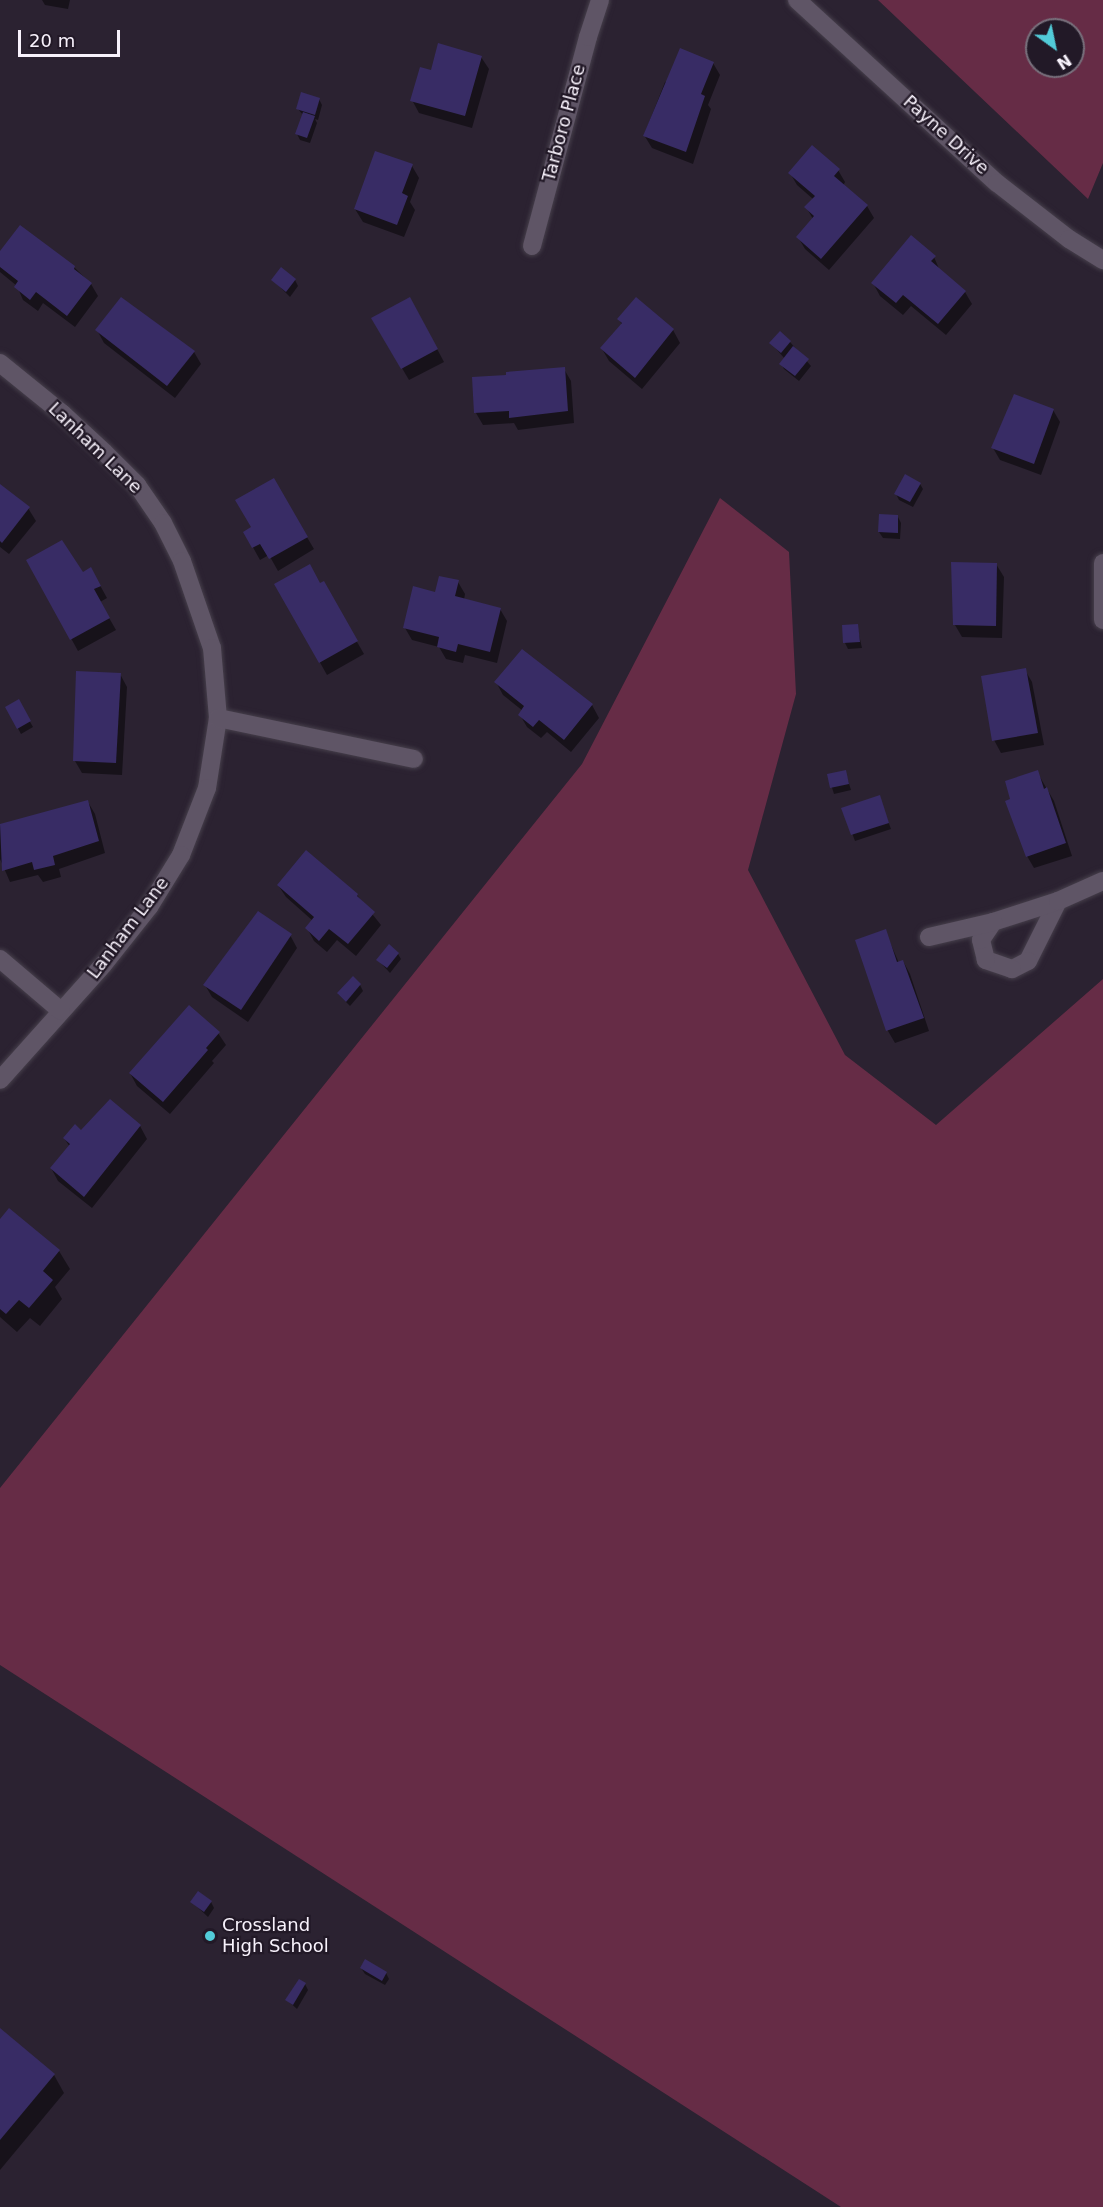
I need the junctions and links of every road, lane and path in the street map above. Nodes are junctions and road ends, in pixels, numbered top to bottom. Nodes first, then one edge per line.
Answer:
1 (600, 0) edge
2 (797, 0) edge
3 (532, 246) dead end
4 (1103, 260) edge
5 (0, 363) edge
6 (1103, 564) edge
7 (1103, 620) edge
8 (218, 718) junction
9 (414, 759) dead end
10 (1103, 881) edge
11 (1058, 901) junction
12 (993, 922) junction
13 (929, 937) dead end
14 (0, 959) edge
15 (61, 1011) junction
16 (0, 1080) edge

1 - 3 street, Tarboro Place
2 - 4 street, Payne Drive
5 - 8 street, Lanham Lane
6 - 7 street
8 - 9 street
8 - 15 street, Lanham Lane
10 - 11 street
11 - 12 street
11 - 12 street
12 - 13 street
14 - 15 street
15 - 16 street, Lanham Lane

